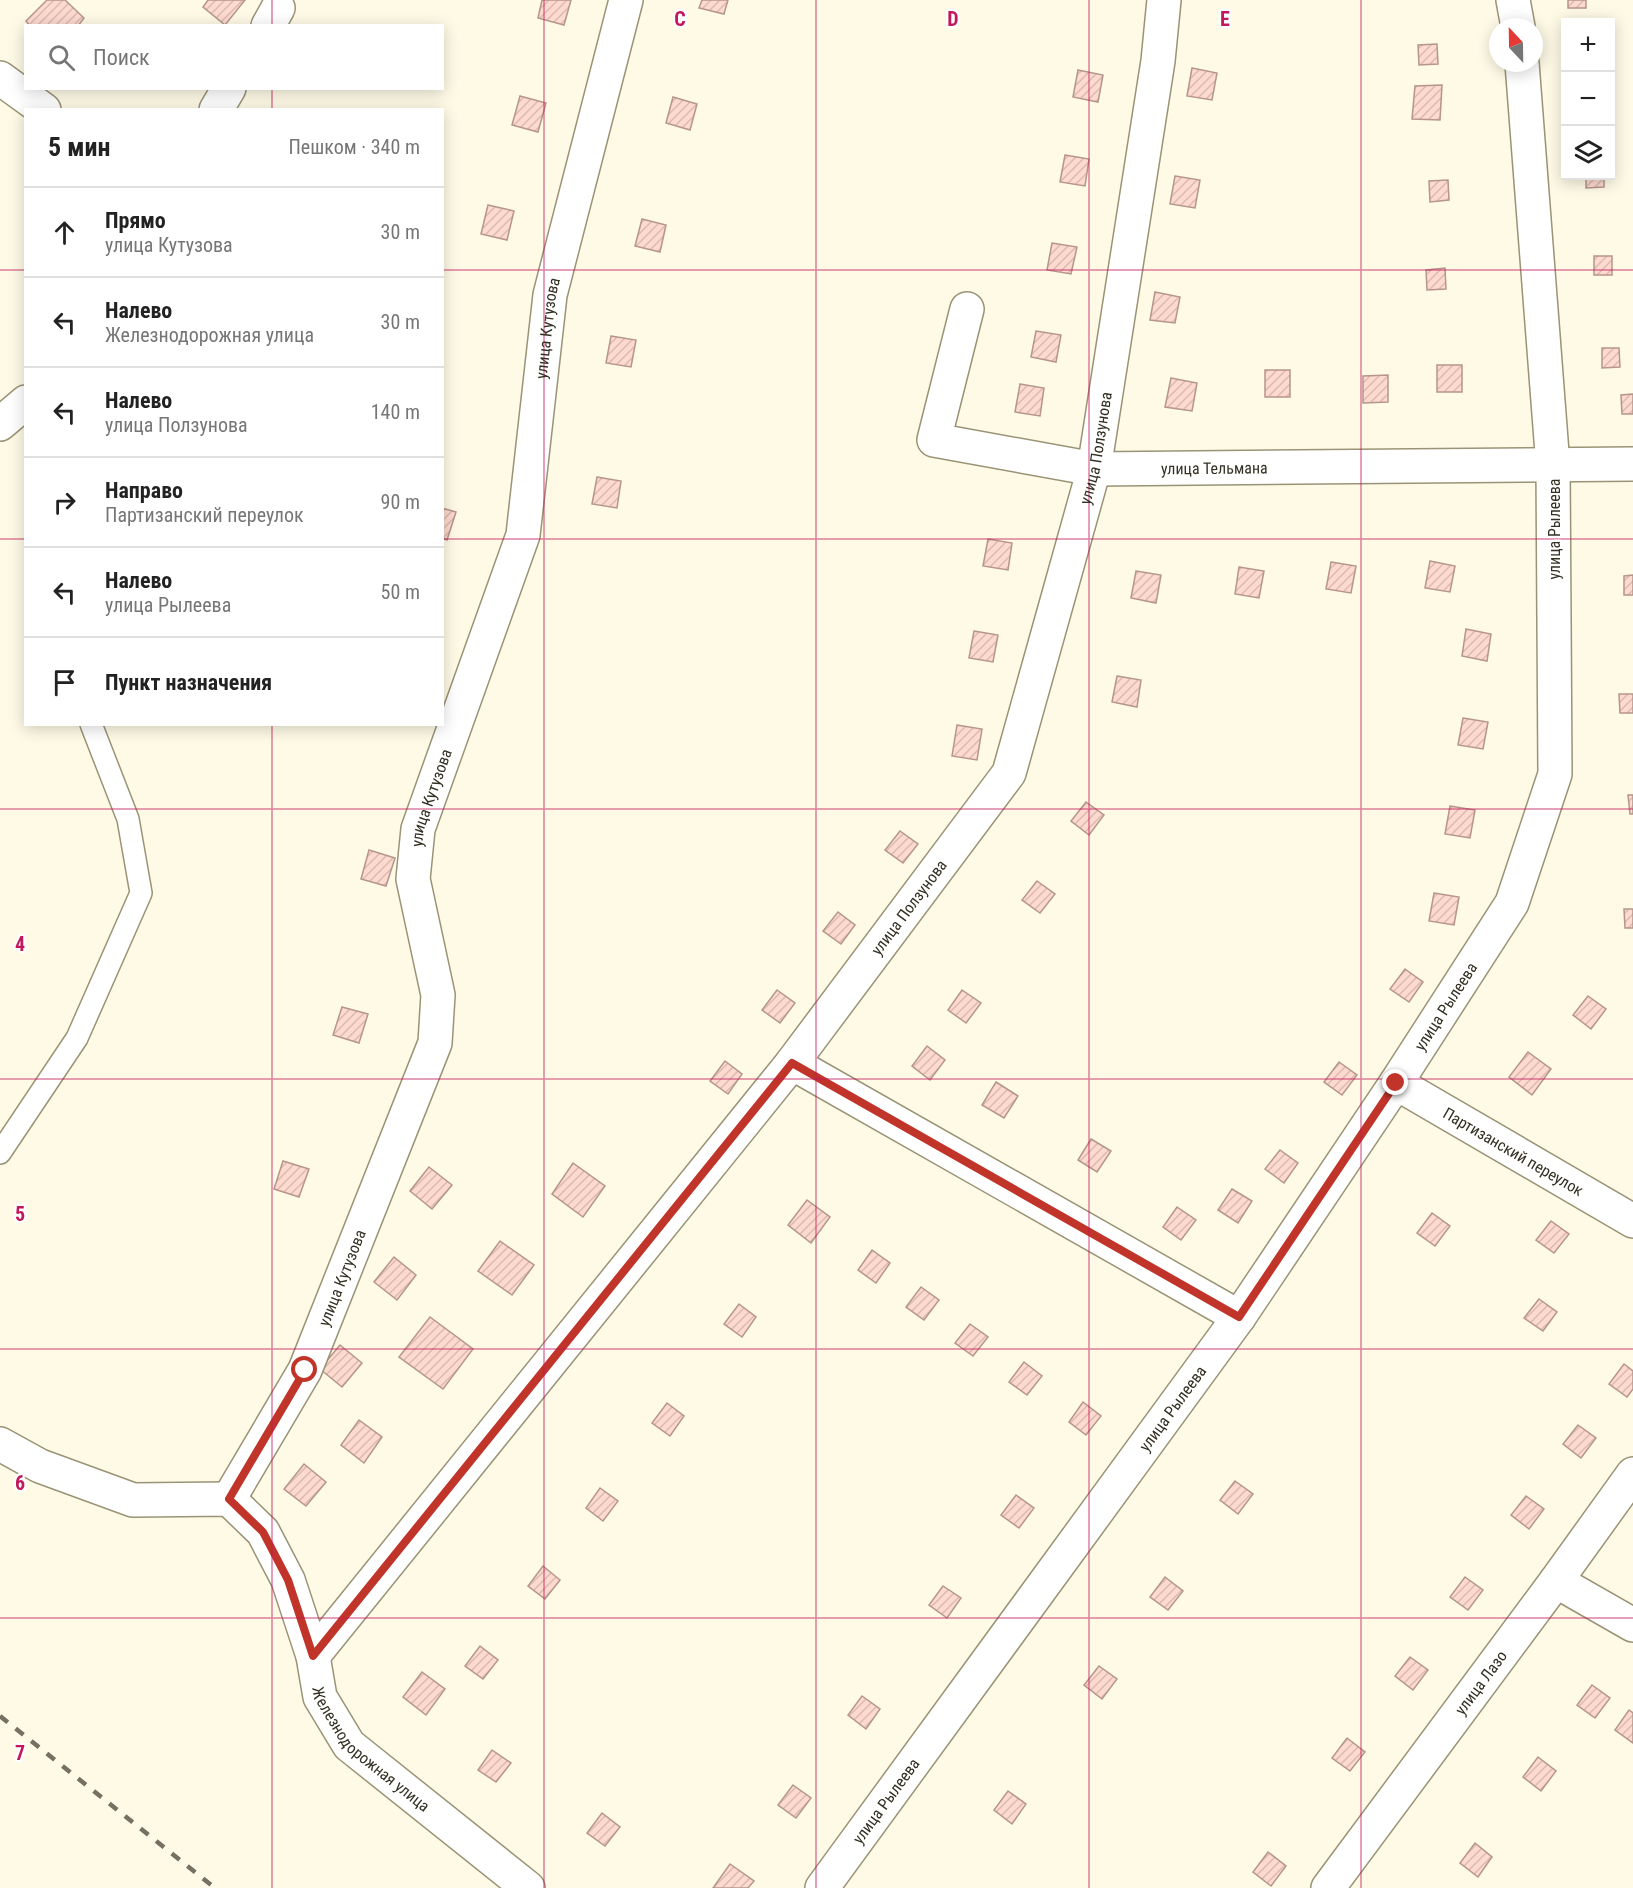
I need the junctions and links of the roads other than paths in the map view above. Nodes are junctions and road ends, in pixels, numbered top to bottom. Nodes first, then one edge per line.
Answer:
1 (626, 0) edge
2 (1164, 0) edge
3 (1513, 0) edge
4 (1516, 18) edge
5 (1523, 72) edge
6 (0, 78) edge
7 (228, 90) edge
8 (41, 108) edge
9 (217, 108) edge
10 (968, 309) dead end
11 (24, 404) edge
12 (0, 424) edge
13 (1633, 464) edge
14 (1553, 466) junction
15 (1094, 470) junction
16 (92, 726) edge
17 (792, 1063) junction
18 (1396, 1083) junction
19 (0, 1153) edge
20 (1633, 1221) edge
21 (1239, 1317) junction
22 (0, 1444) edge
23 (1633, 1474) edge
24 (229, 1499) junction
25 (1556, 1581) junction
26 (1633, 1625) edge
27 (313, 1656) junction
28 (528, 1888) edge
29 (822, 1888) edge
30 (1328, 1888) edge

1 - 24 street, улица Кутузова
2 - 15 street, улица Ползунова
3 - 4 street
5 - 14 street, улица Рылеева
6 - 8 street
7 - 9 street
10 - 15 street, улица Тельмана
11 - 12 street
13 - 14 street, улица Тельмана
14 - 15 street, улица Тельмана
14 - 18 street, улица Рылеева
15 - 17 street, улица Ползунова
16 - 19 lane
17 - 21 street
17 - 27 street, улица Ползунова
18 - 20 street, Партизанский переулок
18 - 21 street, улица Рылеева
21 - 29 street, улица Рылеева
22 - 24 street
23 - 25 street, улица Лазо
24 - 27 street, Железнодорожная улица
25 - 26 street
25 - 30 street, улица Лазо
27 - 28 street, Железнодорожная улица

